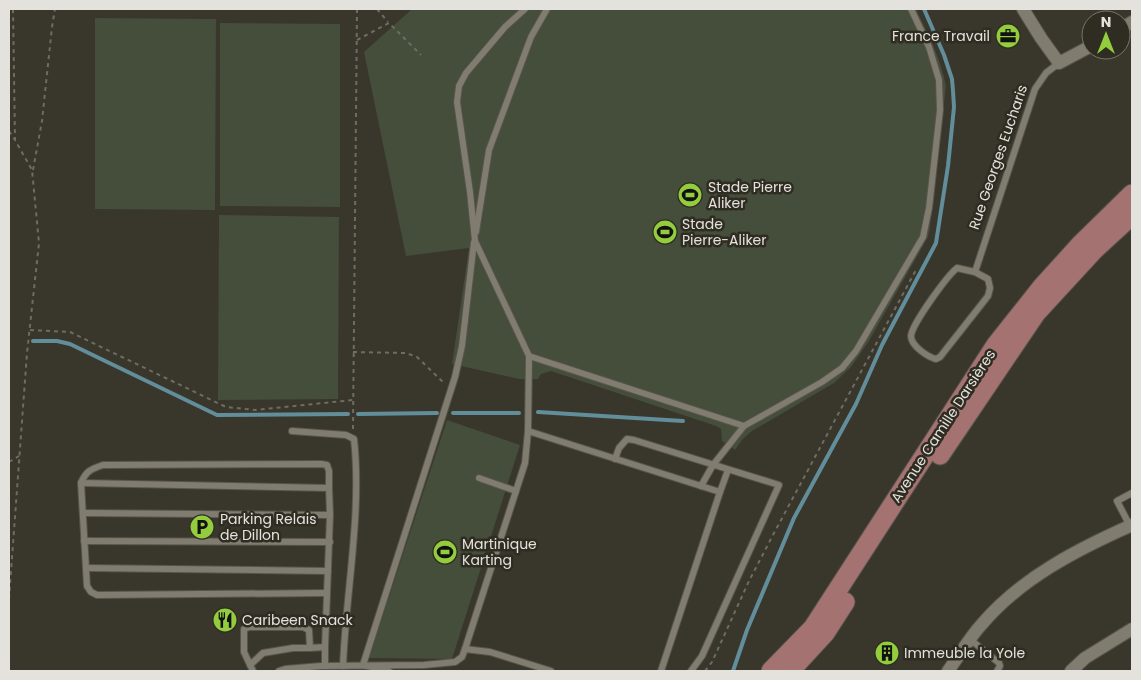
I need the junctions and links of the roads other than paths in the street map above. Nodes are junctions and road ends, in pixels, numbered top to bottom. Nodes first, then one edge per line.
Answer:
1 (525, 9) edge
2 (547, 9) edge
3 (911, 9) edge
4 (1023, 9) edge
5 (1081, 51) edge
6 (1059, 63) junction
7 (1132, 194) edge
8 (1132, 215) edge
9 (474, 240) junction
10 (975, 272) junction
11 (529, 356) junction
12 (744, 426) junction
13 (292, 431) dead end
14 (528, 431) junction
15 (615, 458) junction
16 (713, 465) junction
17 (728, 470) junction
18 (479, 478) dead end
19 (81, 483) junction
20 (701, 486) junction
21 (329, 488) junction
22 (516, 491) junction
23 (720, 492) junction
24 (1132, 493) edge
25 (83, 513) junction
26 (330, 515) junction
27 (1131, 525) edge
28 (84, 541) junction
29 (330, 542) junction
30 (86, 568) junction
31 (328, 570) junction
32 (328, 593) junction
33 (1132, 629) edge
34 (971, 640) junction
35 (325, 647) junction
36 (310, 648) junction
37 (465, 649) junction
38 (250, 664) junction
39 (363, 665) junction
40 (325, 666) junction
41 (342, 666) junction
42 (253, 671) edge
43 (279, 671) edge
44 (389, 671) edge
45 (551, 671) edge
46 (661, 671) edge
47 (691, 671) edge
48 (771, 671) edge
49 (790, 671) edge
50 (948, 671) edge
51 (998, 671) edge
52 (1070, 671) edge

1 - 9 lane
2 - 9 lane
3 - 12 lane
4 - 6 street
5 - 6 street
6 - 10 lane, Rue Georges Eucharis
7 - 48 main road, Avenue Camille Darsières
8 - 49 main road, Avenue Camille Darsières
9 - 11 lane
9 - 39 lane
10 - 10 lane
11 - 12 lane
11 - 14 lane
12 - 16 lane
13 - 41 lane
14 - 15 lane
14 - 22 lane
15 - 16 lane
15 - 20 lane
16 - 17 lane
16 - 20 lane
17 - 23 lane
17 - 47 lane
18 - 22 lane
19 - 21 lane
19 - 21 lane
19 - 25 lane
20 - 23 lane
21 - 26 lane
22 - 37 lane
23 - 46 lane
24 - 27 lane
25 - 26 lane
25 - 28 lane
26 - 29 lane
27 - 34 street
28 - 29 lane
28 - 30 lane
29 - 31 lane
30 - 31 lane
30 - 32 lane
31 - 32 lane
32 - 35 lane
33 - 52 street
34 - 50 street
34 - 51 lane
35 - 36 lane
35 - 40 lane
36 - 38 lane
36 - 38 lane
37 - 39 lane
37 - 45 lane
38 - 42 lane
39 - 41 lane
39 - 44 lane
40 - 41 lane
40 - 43 lane

